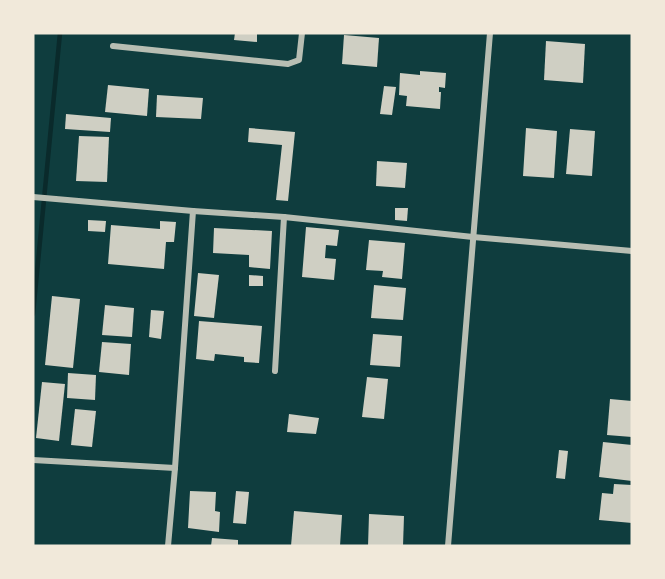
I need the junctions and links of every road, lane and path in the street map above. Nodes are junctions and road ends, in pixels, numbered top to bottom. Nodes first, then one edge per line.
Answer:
1 (302, 33) edge
2 (490, 33) edge
3 (112, 46) dead end
4 (33, 197) edge
5 (193, 211) junction
6 (284, 217) junction
7 (473, 237) junction
8 (632, 251) edge
9 (275, 370) dead end
10 (33, 460) edge
11 (175, 468) junction
12 (168, 546) edge
13 (448, 546) edge

1 - 3 street
2 - 7 street
4 - 5 street
5 - 6 street
5 - 11 street
6 - 7 street
6 - 9 street
7 - 8 street
7 - 13 street
10 - 11 street
11 - 12 street

